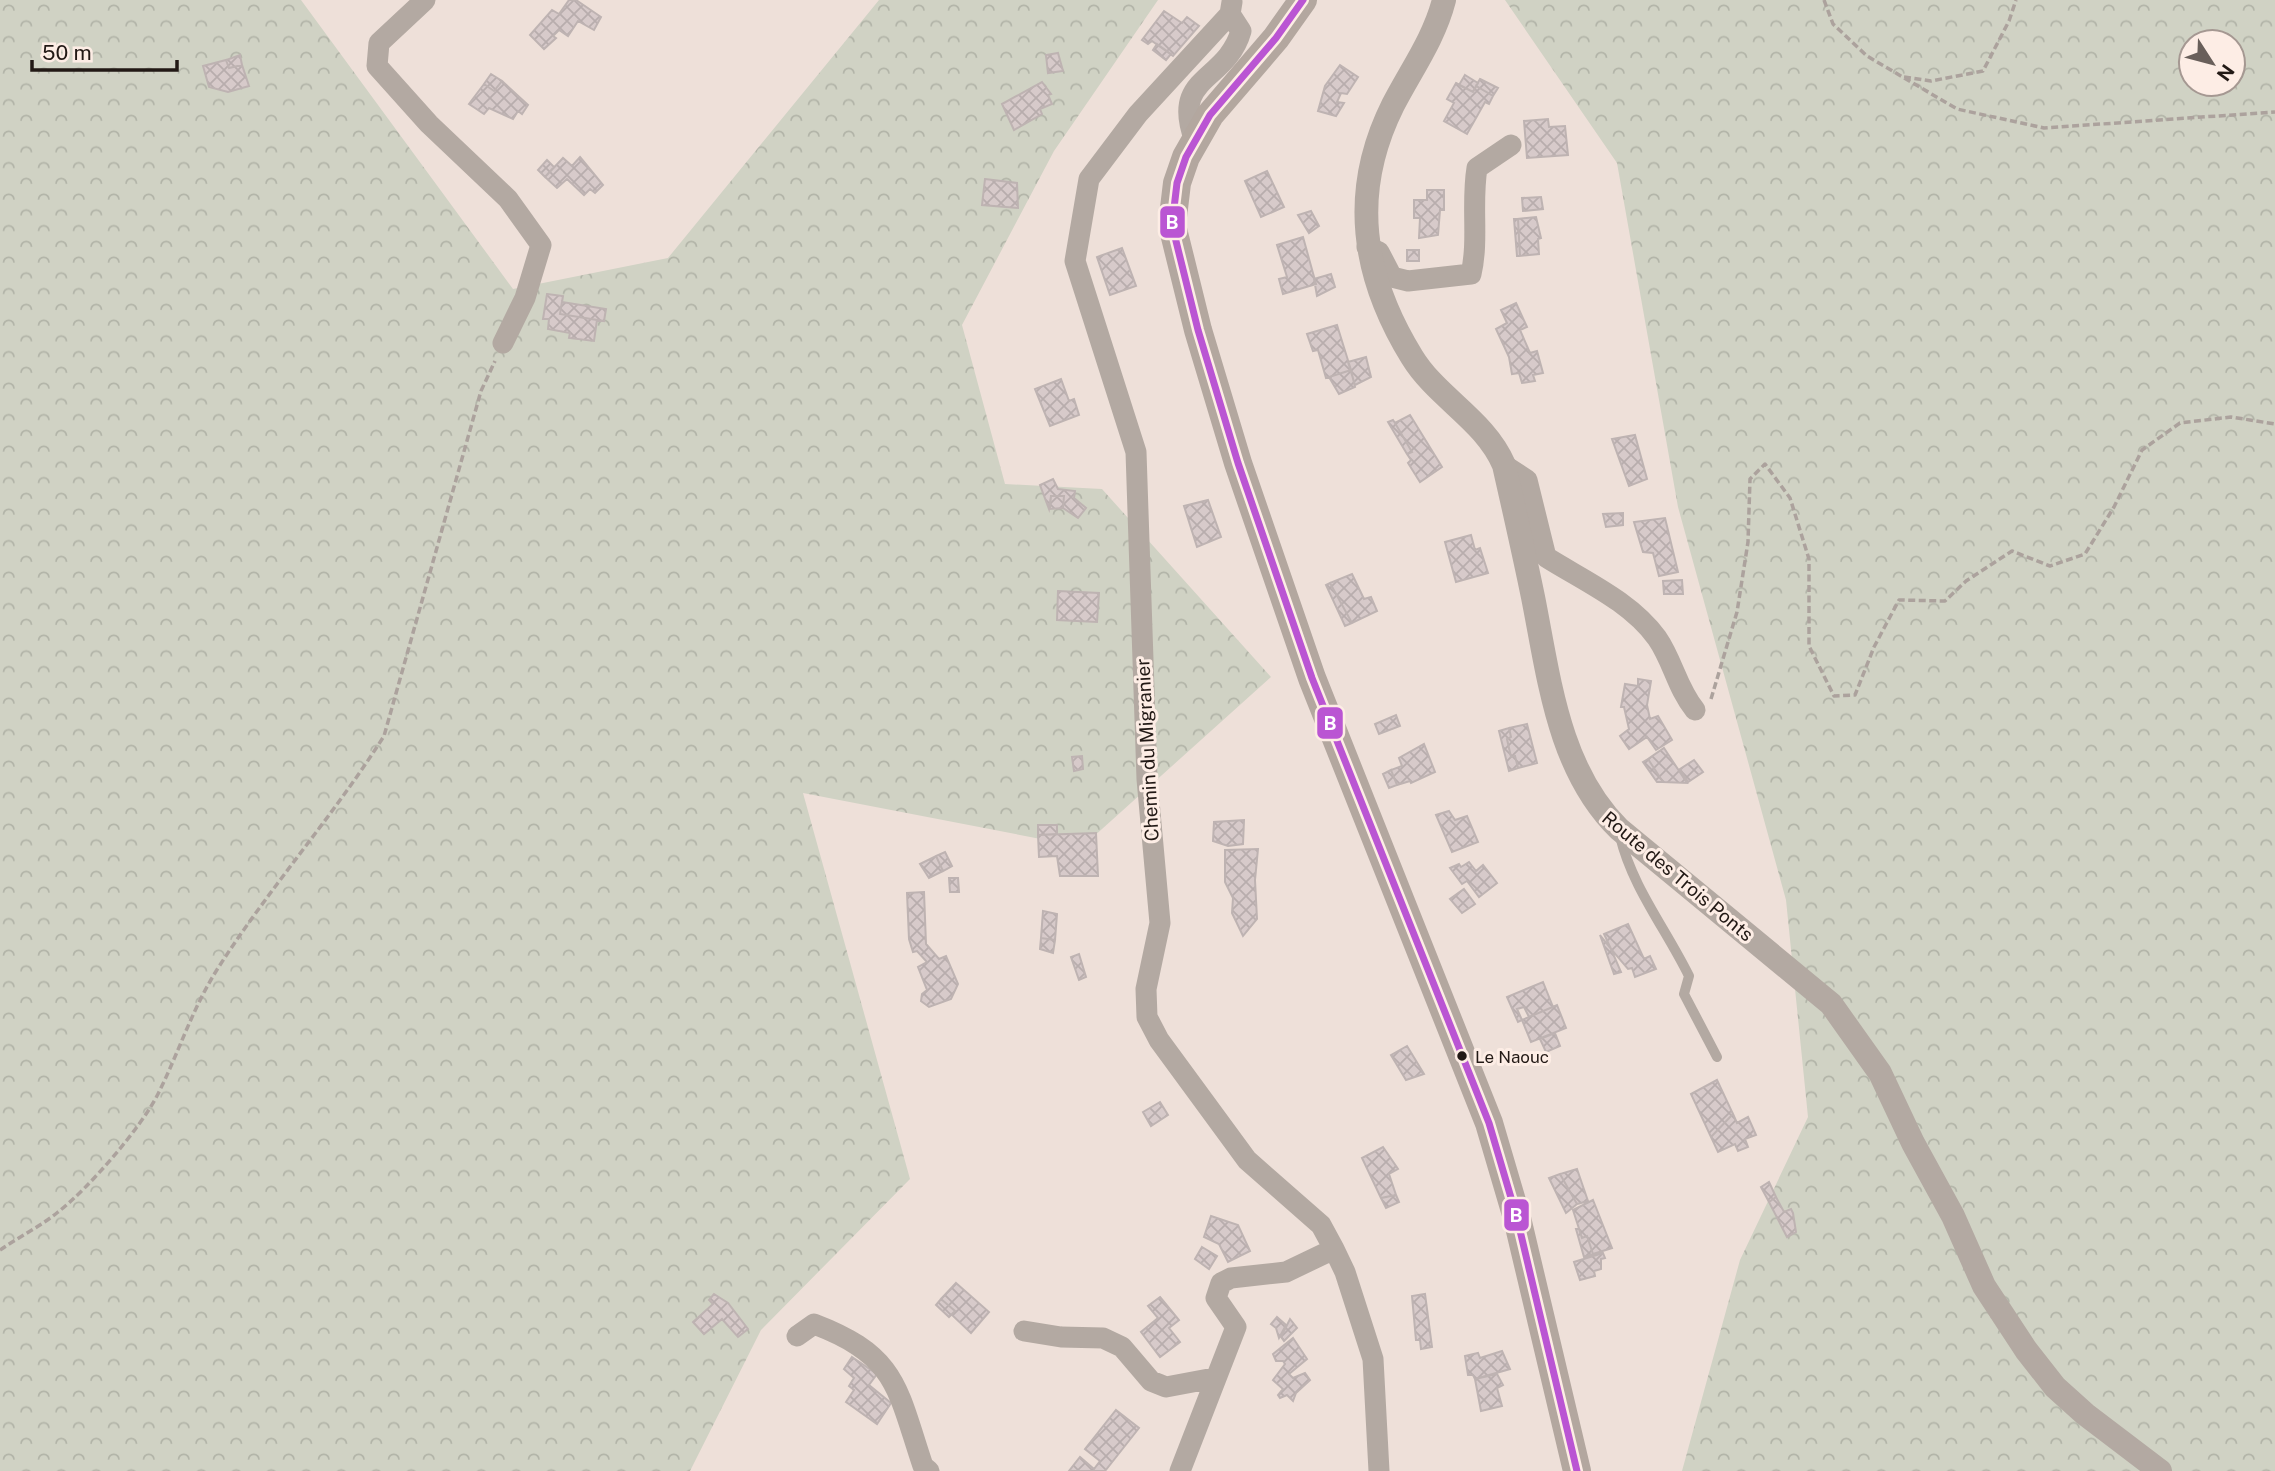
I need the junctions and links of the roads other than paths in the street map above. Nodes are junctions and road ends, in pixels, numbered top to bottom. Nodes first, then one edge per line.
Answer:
1 (425, 0) edge
2 (1303, 0) edge
3 (1444, 0) edge
4 (1231, 7) edge
5 (1195, 141) junction
6 (1511, 145) dead end
7 (1367, 247) junction
8 (503, 343) road end
9 (1504, 465) junction
10 (1695, 710) road end
11 (1619, 829) junction
12 (1717, 1057) dead end
13 (1334, 1250) junction
14 (1024, 1331) dead end
15 (797, 1336) dead end
16 (1214, 1378) junction
17 (929, 1471) edge
18 (1180, 1471) edge
19 (1380, 1471) edge
20 (1577, 1471) edge
21 (2160, 1471) edge

1 - 8 street
2 - 5 main road
3 - 7 street, Route des Trois Ponts
4 - 5 street
4 - 13 street, Chemin du Migranier
5 - 20 main road
6 - 7 street
7 - 9 street, Route des Trois Ponts
9 - 10 street
9 - 11 street, Route des Trois Ponts
11 - 12 lane
11 - 21 street, Route des Trois Ponts
13 - 16 street
13 - 19 street, Chemin du Migranier
14 - 16 street
15 - 17 street
16 - 18 street

